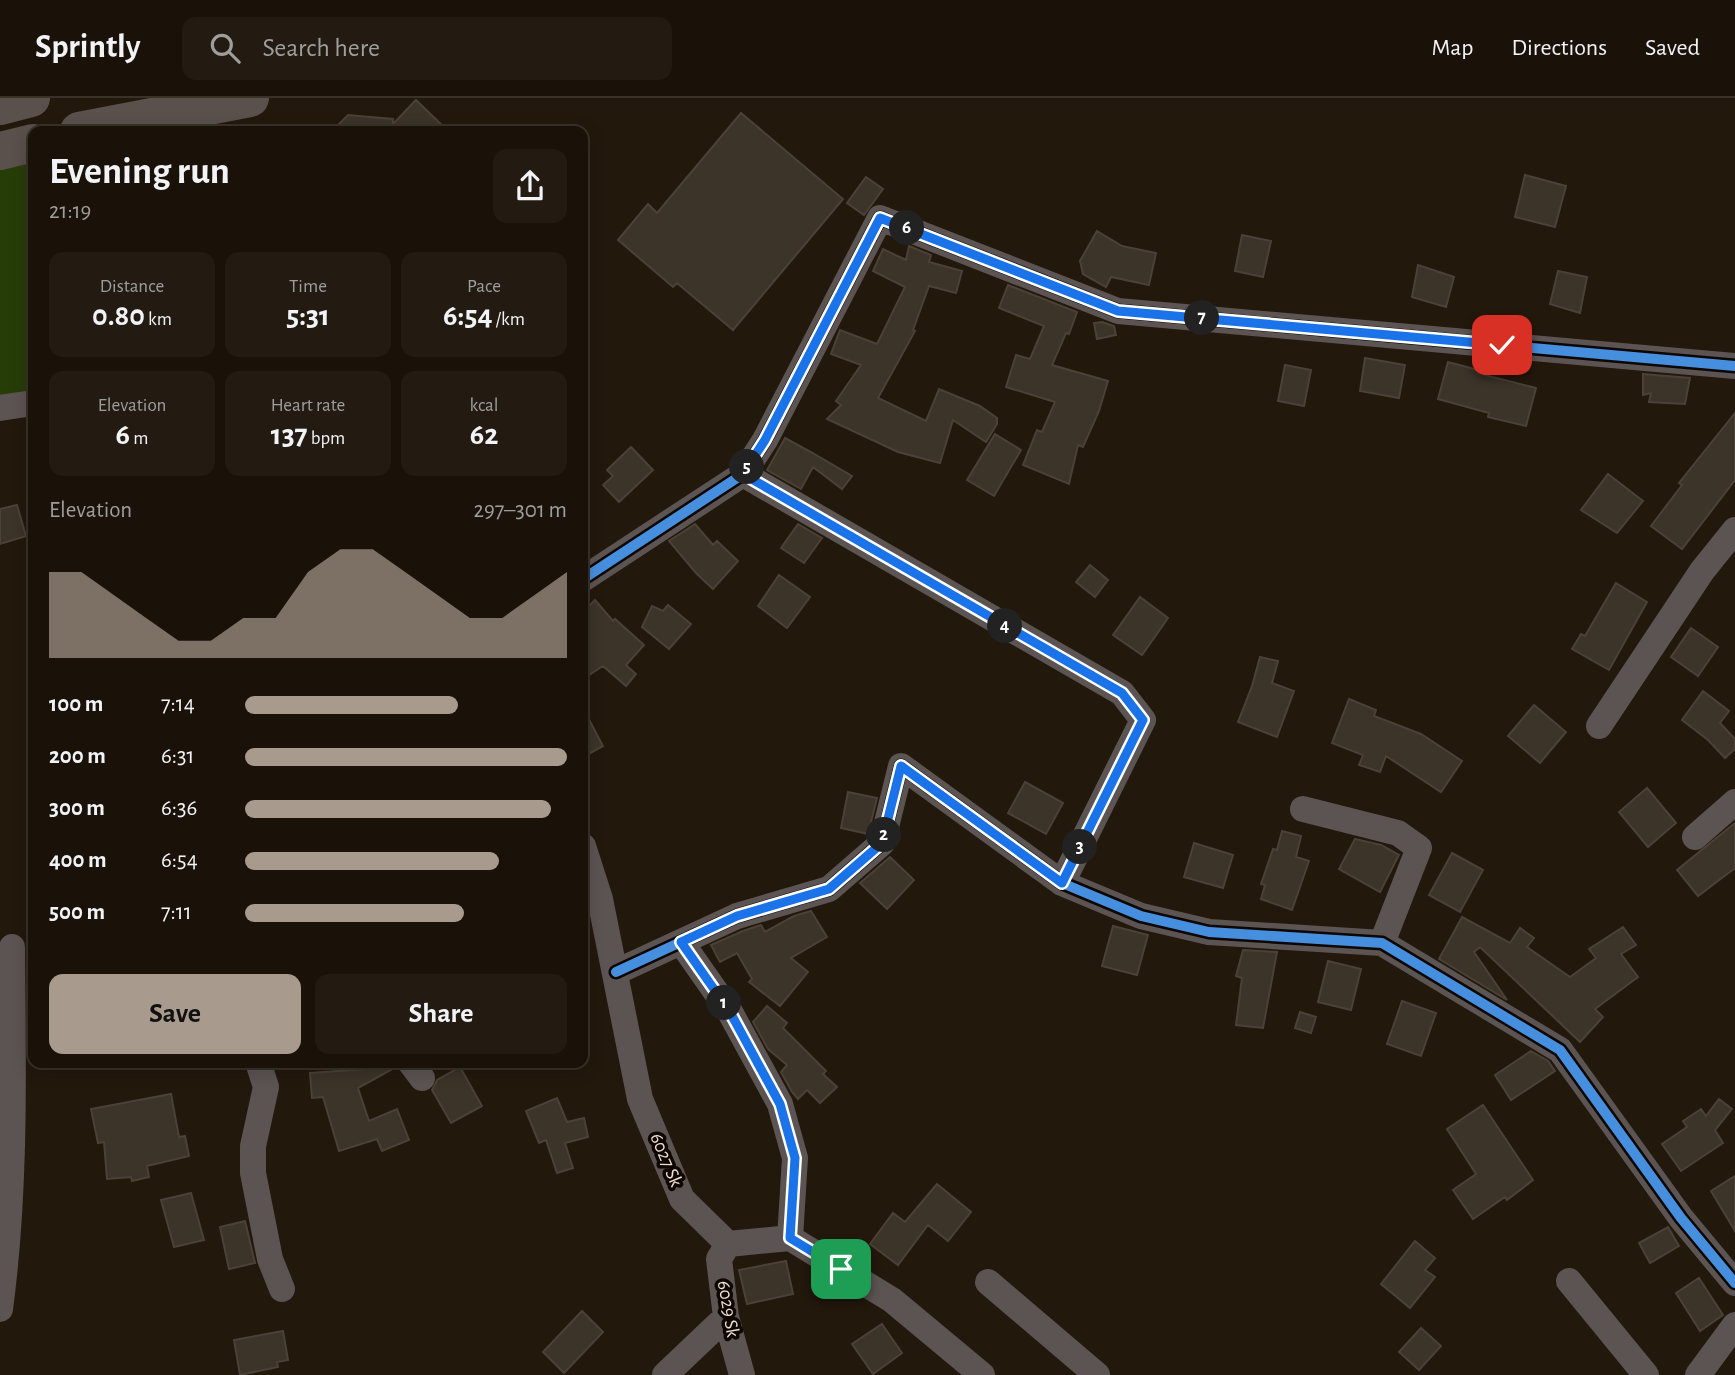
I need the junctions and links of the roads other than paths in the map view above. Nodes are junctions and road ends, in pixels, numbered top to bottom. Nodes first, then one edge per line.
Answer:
1 (31, 98) edge
2 (250, 98) edge
3 (0, 106) edge
4 (172, 122) edge
5 (131, 126) edge
6 (28, 144) edge
7 (0, 151) edge
8 (1735, 366) edge
9 (28, 404) edge
10 (0, 408) edge
11 (743, 474) junction
12 (1735, 530) edge
13 (588, 576) edge
14 (1599, 726) dead end
15 (1735, 802) edge
16 (1303, 809) dead end
17 (1695, 837) dead end
18 (588, 862) edge
19 (1062, 883) junction
20 (681, 942) junction
21 (1382, 943) junction
22 (15, 946) edge
23 (616, 972) junction
24 (260, 1068) edge
25 (790, 1238) junction
26 (727, 1244) junction
27 (1569, 1281) dead end
28 (988, 1282) dead end
29 (1735, 1283) edge
30 (282, 1289) dead end
31 (0, 1309) edge
32 (726, 1317) junction
33 (1735, 1325) edge
34 (665, 1375) edge
35 (742, 1375) edge
36 (982, 1375) edge
37 (1097, 1375) edge
38 (1646, 1375) edge
39 (1698, 1375) edge

1 - 3 highway
2 - 4 highway
4 - 5 highway
6 - 7 highway
8 - 11 street
9 - 10 street
11 - 13 street
11 - 19 street
12 - 14 street
15 - 17 street
16 - 21 street
18 - 23 street, 6027 Sk
19 - 20 street
19 - 21 street
20 - 23 street
20 - 25 street
21 - 29 street
22 - 31 street
23 - 26 street, 6027 Sk
24 - 30 street
25 - 26 street
25 - 36 street
26 - 32 street, 6029 Sk
27 - 38 street
28 - 37 street
32 - 34 street
32 - 35 street, 6029 Sk
33 - 39 street

